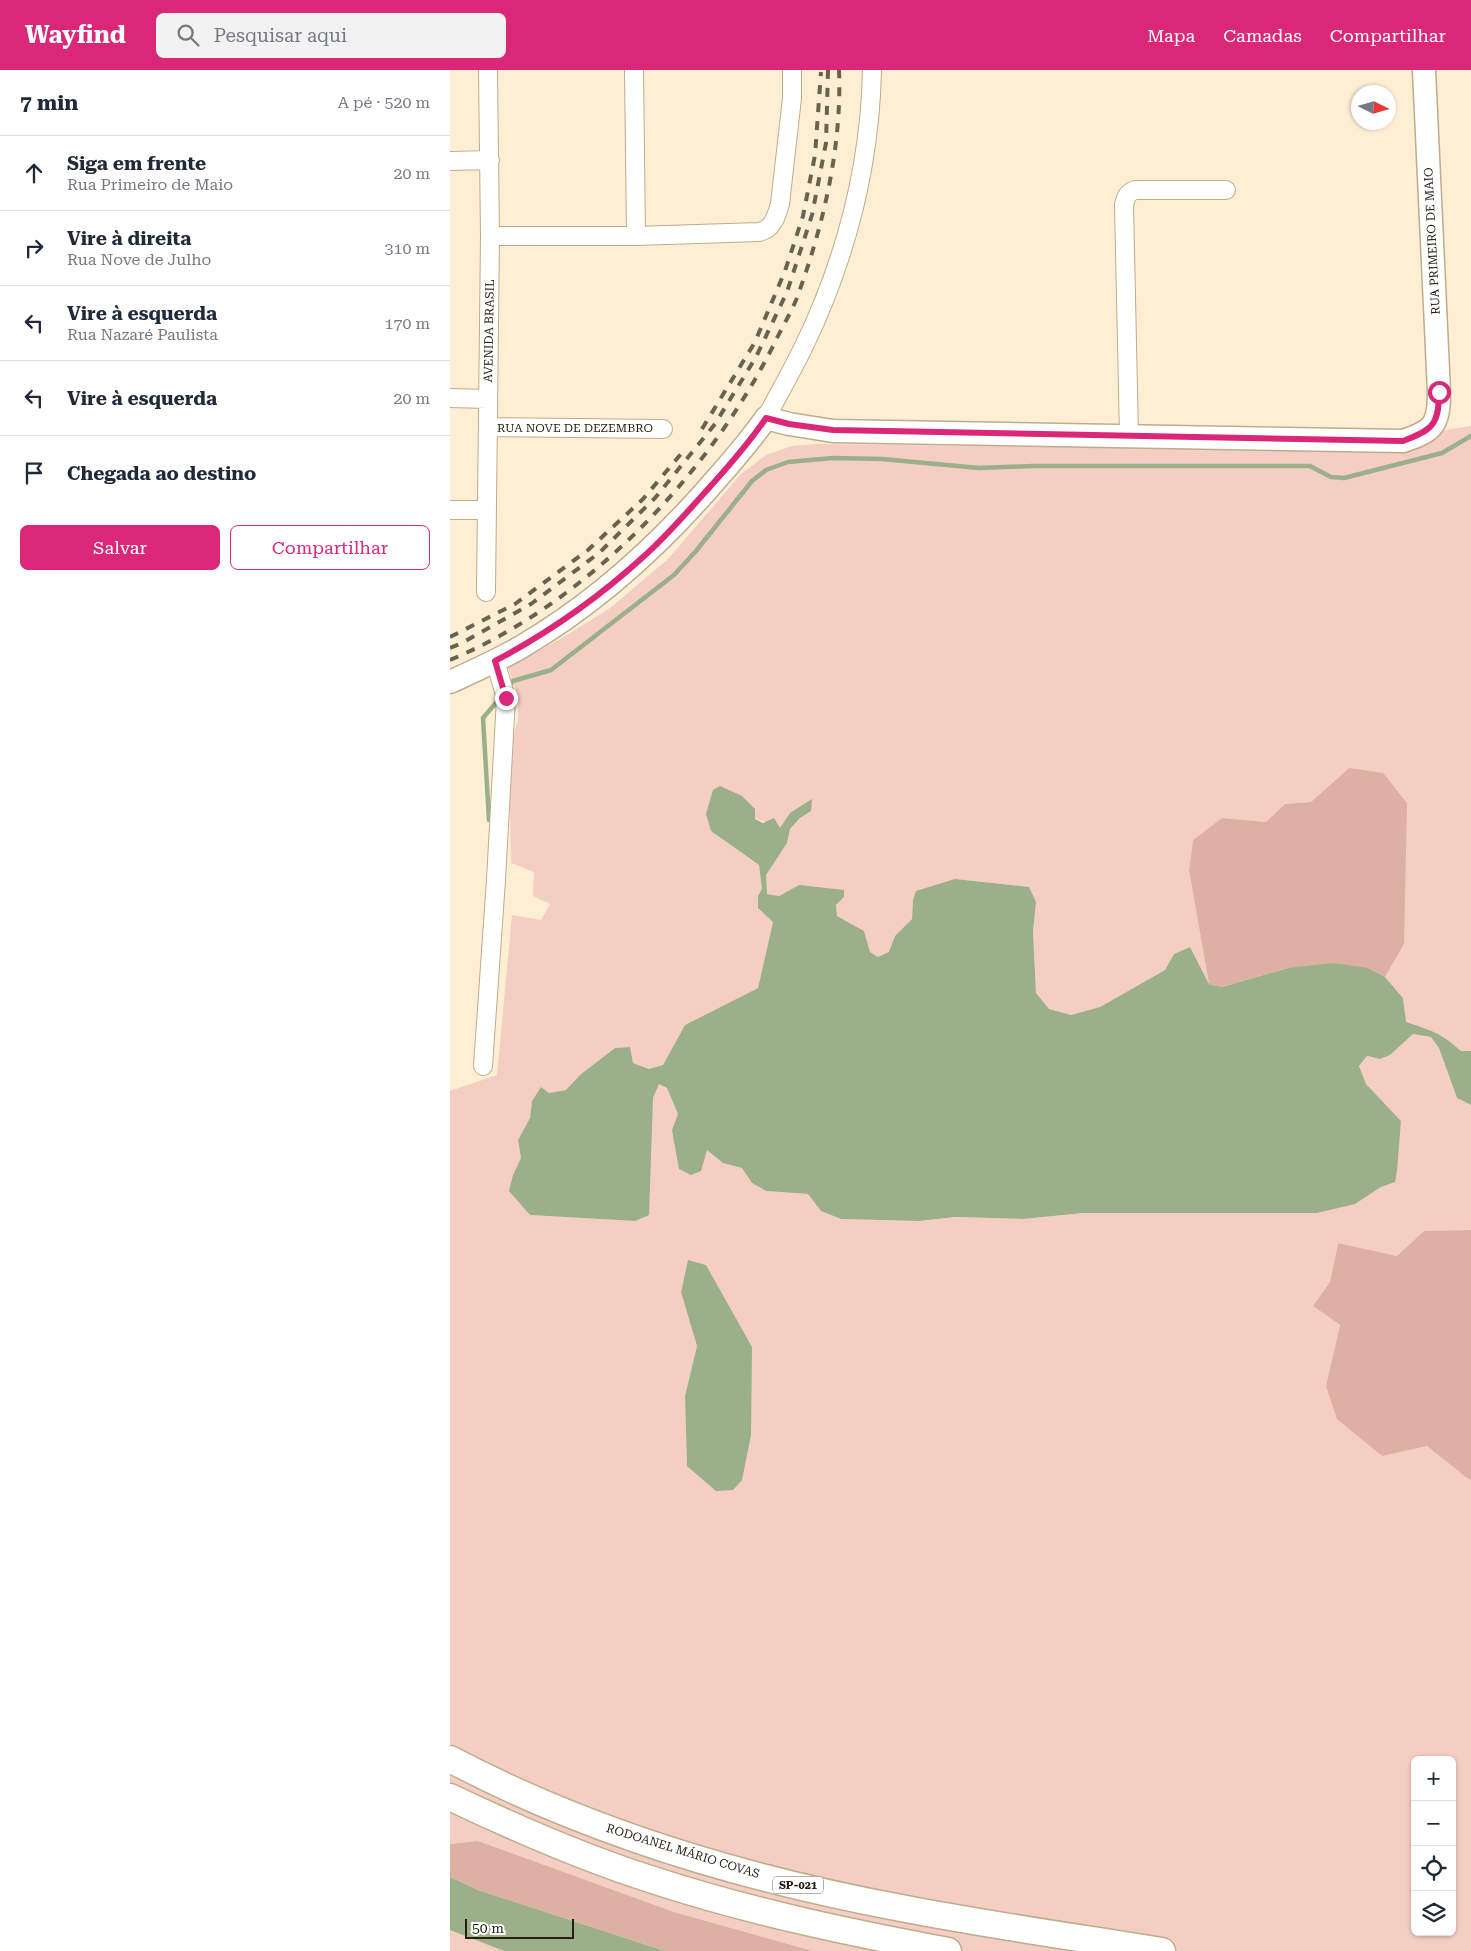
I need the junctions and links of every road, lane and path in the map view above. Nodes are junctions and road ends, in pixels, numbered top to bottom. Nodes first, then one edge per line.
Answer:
1 (488, 70) edge
2 (634, 70) edge
3 (792, 70) edge
4 (872, 70) edge
5 (1424, 70) edge
6 (490, 160) junction
7 (450, 161) edge
8 (1226, 190) dead end
9 (490, 236) junction
10 (636, 236) junction
11 (450, 398) edge
12 (488, 398) junction
13 (766, 418) junction
14 (488, 427) junction
15 (663, 429) dead end
16 (1129, 436) junction
17 (450, 510) edge
18 (487, 510) junction
19 (486, 592) dead end
20 (498, 668) junction
21 (450, 682) edge
22 (483, 1066) dead end
23 (450, 1759) edge
24 (450, 1797) edge
25 (948, 1951) edge
26 (1162, 1951) edge

1 - 6 street, AVENIDA BRASIL
2 - 10 street
3 - 10 street
4 - 13 street
5 - 16 main road, RUA PRIMEIRO DE MAIO
6 - 7 street
6 - 9 street, AVENIDA BRASIL
8 - 16 street
9 - 10 street
9 - 12 street, AVENIDA BRASIL
11 - 12 street
12 - 14 street, AVENIDA BRASIL
13 - 16 main road
13 - 20 main road
14 - 15 street, RUA NOVE DE DEZEMBRO
14 - 18 street, AVENIDA BRASIL
17 - 18 street
18 - 19 street, AVENIDA BRASIL
20 - 21 main road
20 - 22 street
23 - 26 highway, RODOANEL MÁRIO COVAS / SP-021
24 - 25 highway

